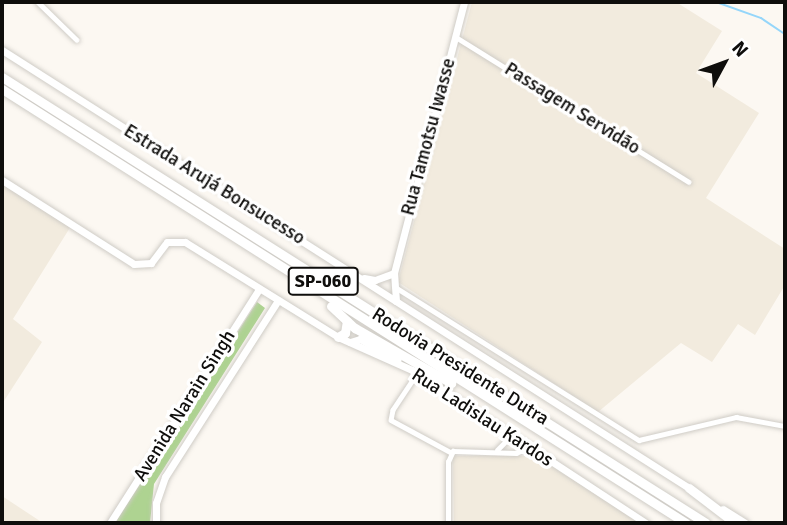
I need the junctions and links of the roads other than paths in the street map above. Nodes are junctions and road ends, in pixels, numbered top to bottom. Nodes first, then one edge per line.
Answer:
1 (38, 2) edge
2 (464, 2) edge
3 (455, 37) junction
4 (77, 40) dead end
5 (2, 50) edge
6 (2, 77) edge
7 (2, 89) edge
8 (2, 180) edge
9 (689, 182) dead end
10 (394, 273) junction
11 (361, 278) junction
12 (393, 284) junction
13 (308, 287) junction
14 (259, 289) junction
15 (278, 300) junction
16 (396, 301) junction
17 (347, 321) junction
18 (338, 337) junction
19 (414, 372) junction
20 (435, 376) junction
21 (478, 394) junction
22 (785, 426) edge
23 (510, 438) junction
24 (527, 448) junction
25 (497, 450) junction
26 (452, 453) junction
27 (689, 488) junction
28 (110, 523) edge
29 (156, 523) edge
30 (448, 523) edge
31 (646, 523) edge
32 (686, 523) edge
33 (706, 523) edge
34 (735, 523) edge
35 (745, 523) edge

1 - 4 street
2 - 3 street, Rua Tamotsu Iwasse
3 - 9 street, Passagem Servidão
3 - 10 street, Rua Tamotsu Iwasse
5 - 11 street, Estrada Arujá Bonsucesso
6 - 33 highway, Rodovia Presidente Dutra / SP-060
7 - 13 highway, Rodovia Presidente Dutra / SP-060
8 - 14 street
10 - 11 street
10 - 12 street, Rua Tamotsu Iwasse
11 - 16 street, Estrada Arujá Bonsucesso
12 - 16 street, Rua Tamotsu Iwasse
12 - 22 street
13 - 17 highway
13 - 21 highway, Rodovia Presidente Dutra / SP-060
14 - 15 street
14 - 28 street, Avenida Narain Singh
15 - 18 street
15 - 29 street
16 - 27 street, Estrada Arujá Bonsucesso
17 - 18 highway
17 - 20 highway
18 - 19 street, Rua Ladislau Kardos
19 - 20 highway
19 - 23 street, Rua Ladislau Kardos
19 - 26 street
20 - 21 highway
21 - 32 highway, Rodovia Presidente Dutra / SP-060
23 - 24 street, Rua Ladislau Kardos
23 - 25 street
24 - 25 street
24 - 31 street, Rua Ladislau Kardos
25 - 26 street
26 - 30 street
27 - 34 highway
27 - 35 street, Estrada Arujá Bonsucesso

